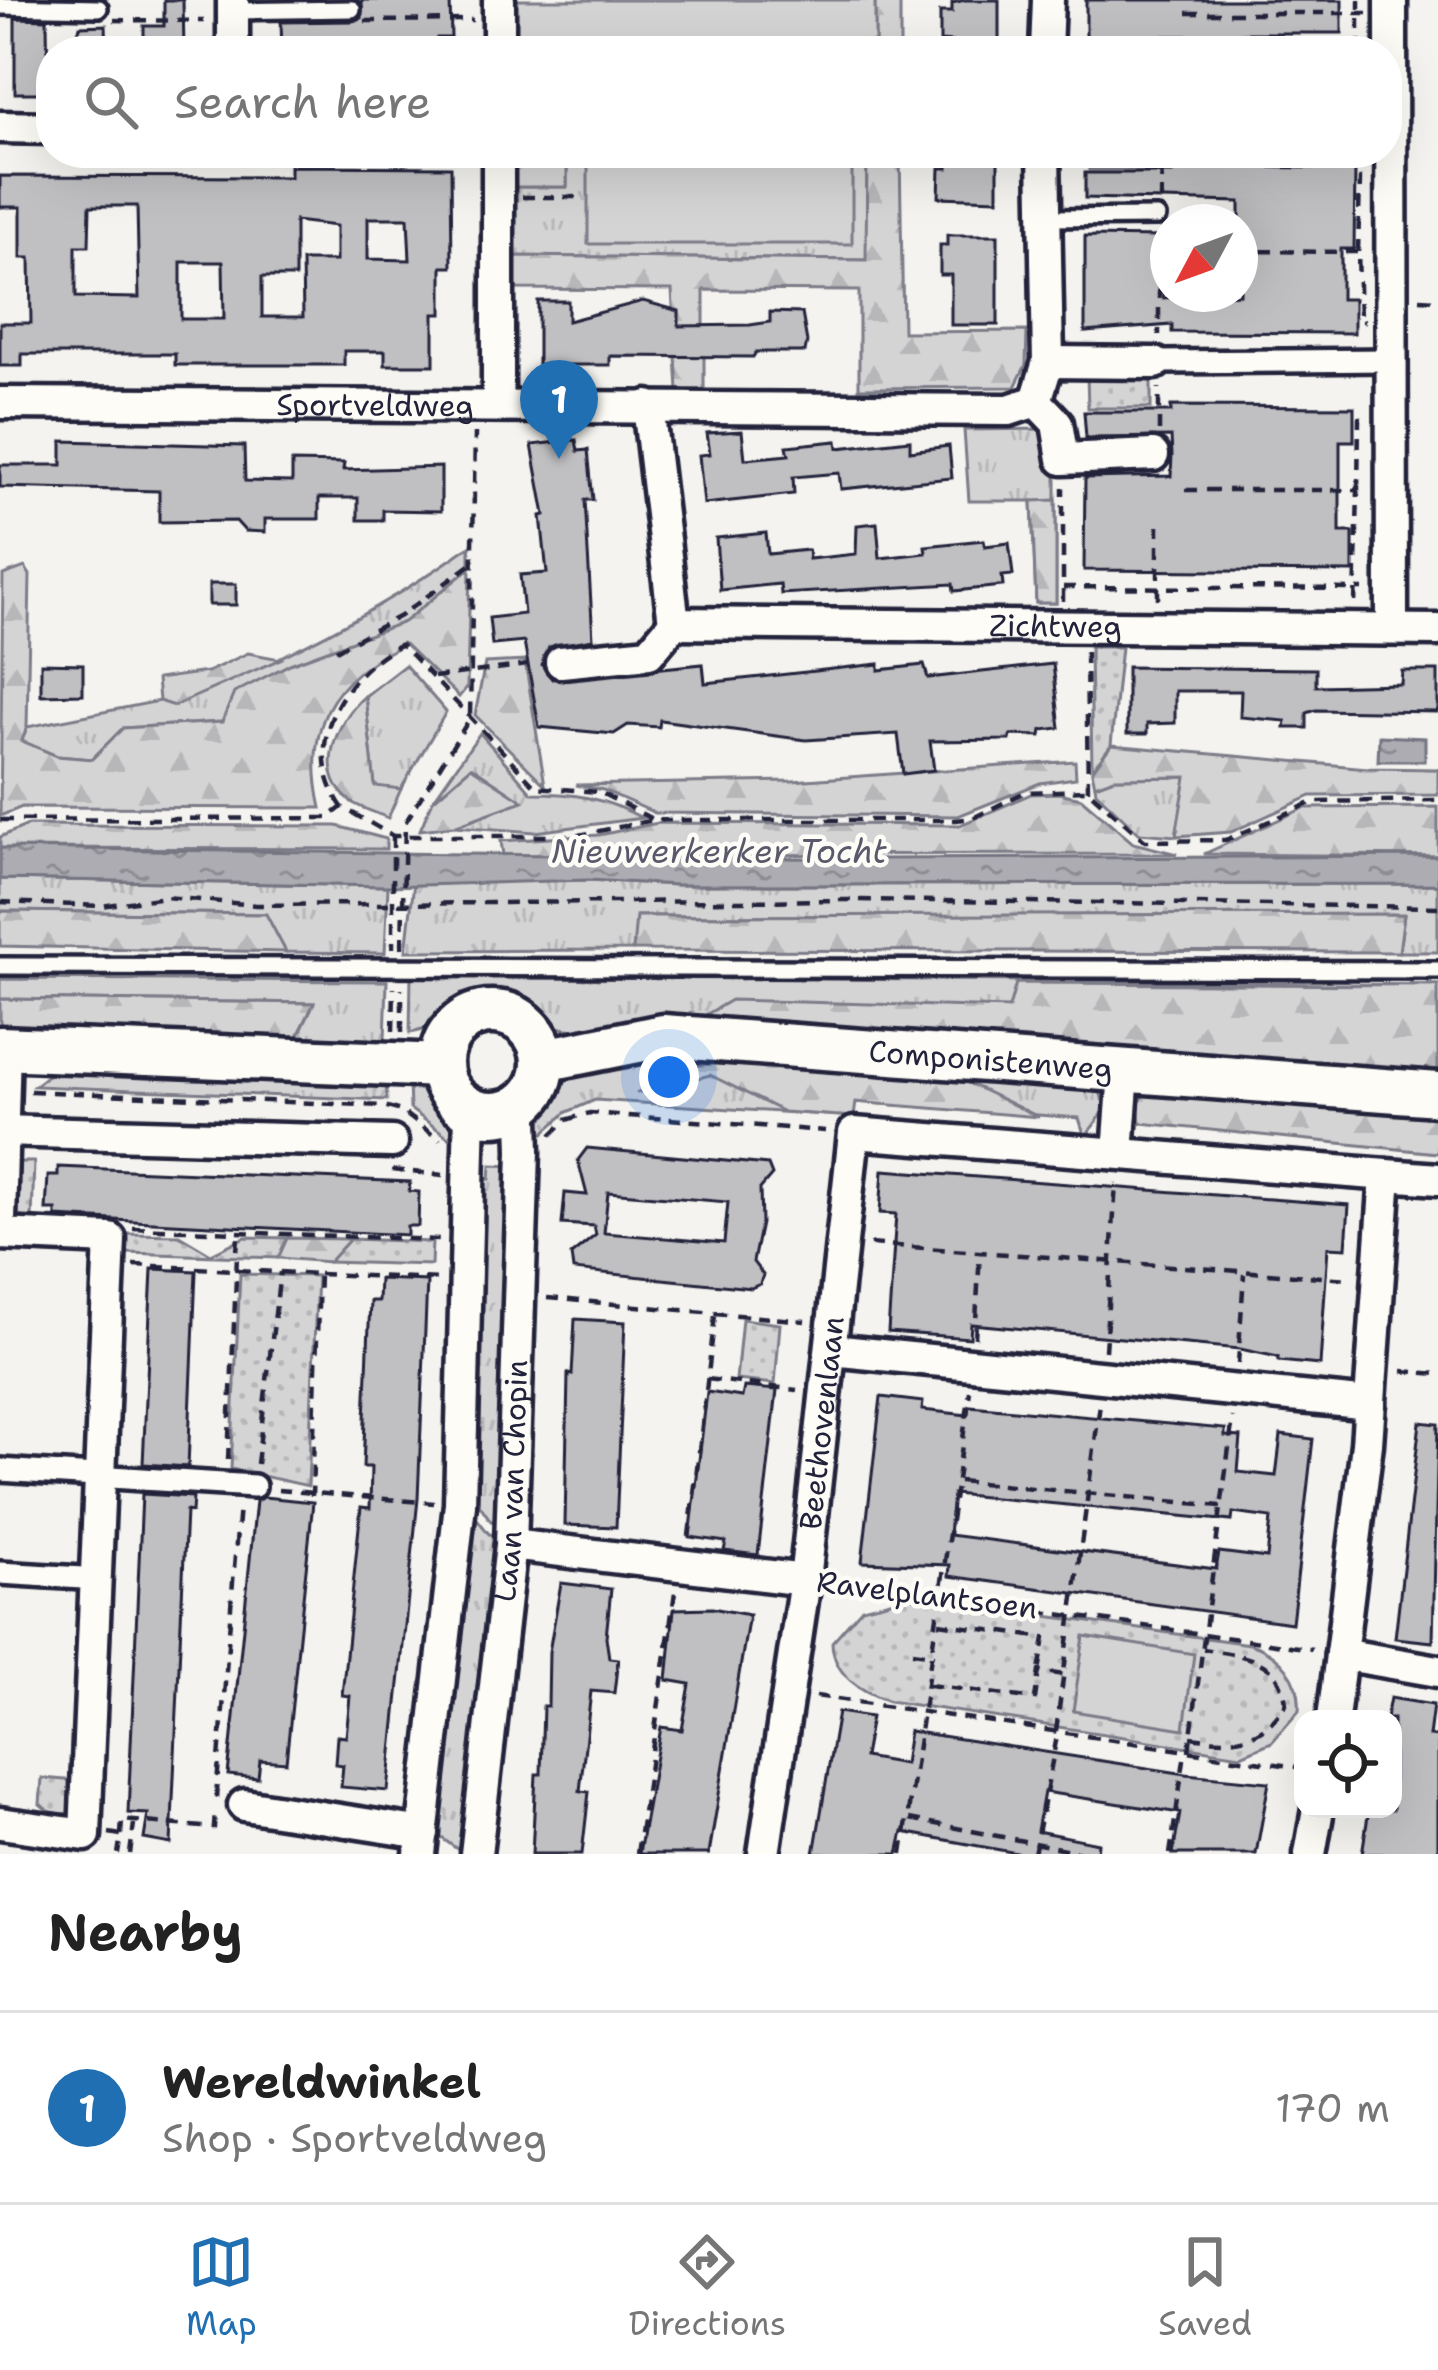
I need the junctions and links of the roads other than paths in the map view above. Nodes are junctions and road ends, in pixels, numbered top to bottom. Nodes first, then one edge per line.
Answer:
1 (499, 0) edge
2 (1048, 0) edge
3 (0, 6) edge
4 (99, 8) road end
5 (352, 9) road end
6 (228, 11) edge
7 (499, 36) edge
8 (1047, 36) edge
9 (0, 128) edge
10 (36, 128) edge
11 (498, 168) edge
12 (1044, 168) edge
13 (1389, 168) edge
14 (1150, 217) edge
15 (1045, 218) junction
16 (1391, 360) junction
17 (1048, 362) junction
18 (1157, 363) joint
19 (1036, 401) junction
20 (486, 403) junction
21 (0, 404) edge
22 (648, 406) junction
23 (1153, 455) dead end
24 (674, 622) junction
25 (1392, 629) junction
26 (1438, 630) edge
27 (561, 662) road end
28 (0, 966) edge
29 (1438, 970) edge
30 (544, 1060) junction
31 (3, 1062) edge
32 (440, 1066) junction
33 (1124, 1072) junction
34 (1438, 1094) edge
35 (494, 1130) junction
36 (1, 1131) edge
37 (392, 1142) dead end
38 (1118, 1153) junction
39 (1386, 1175) junction
40 (1438, 1179) edge
41 (0, 1220) edge
42 (0, 1234) edge
43 (833, 1337) junction
44 (1370, 1404) junction
45 (0, 1470) edge
46 (101, 1475) junction
47 (254, 1486) road end
48 (511, 1545) junction
49 (0, 1573) edge
50 (99, 1579) junction
51 (805, 1580) junction
52 (1341, 1654) junction
53 (1438, 1671) edge
54 (1334, 1710) edge
55 (244, 1804) dead end
56 (1316, 1818) edge
57 (0, 1822) edge
58 (422, 1844) edge
59 (476, 1854) edge
60 (764, 1854) edge
61 (1310, 1854) edge

1 - 7 street
2 - 8 street
3 - 4 lane
5 - 6 lane
9 - 10 street
11 - 20 street
12 - 15 street
13 - 16 street
14 - 15 lane
15 - 17 street
16 - 18 street
16 - 25 street
17 - 18 street
17 - 19 street
19 - 22 street, Sportveldweg
19 - 23 street
20 - 21 street, Sportveldweg
20 - 22 street, Sportveldweg
22 - 24 street
24 - 25 street, Zichtweg
24 - 27 street
25 - 26 street, Zichtweg
28 - 29 lane
30 - 32 main road
30 - 33 main road, Componistenweg
30 - 35 main road
31 - 32 main road
31 - 36 street
32 - 35 main road
33 - 34 main road, Componistenweg
33 - 38 street
35 - 48 street, Laan van Chopin
35 - 58 street, Laan van Chopin
36 - 37 street
36 - 41 street
38 - 39 street
38 - 43 street, Beethovenlaan
39 - 40 street
39 - 44 street
42 - 46 street
43 - 44 street
43 - 51 street, Beethovenlaan
44 - 52 street
45 - 46 street
46 - 47 street
46 - 50 street
48 - 51 street, Ravelplantsoen
48 - 59 street, Laan van Chopin
49 - 50 street
50 - 57 street
51 - 60 street, Beethovenlaan
52 - 53 street
52 - 54 street
55 - 58 street
56 - 61 street

